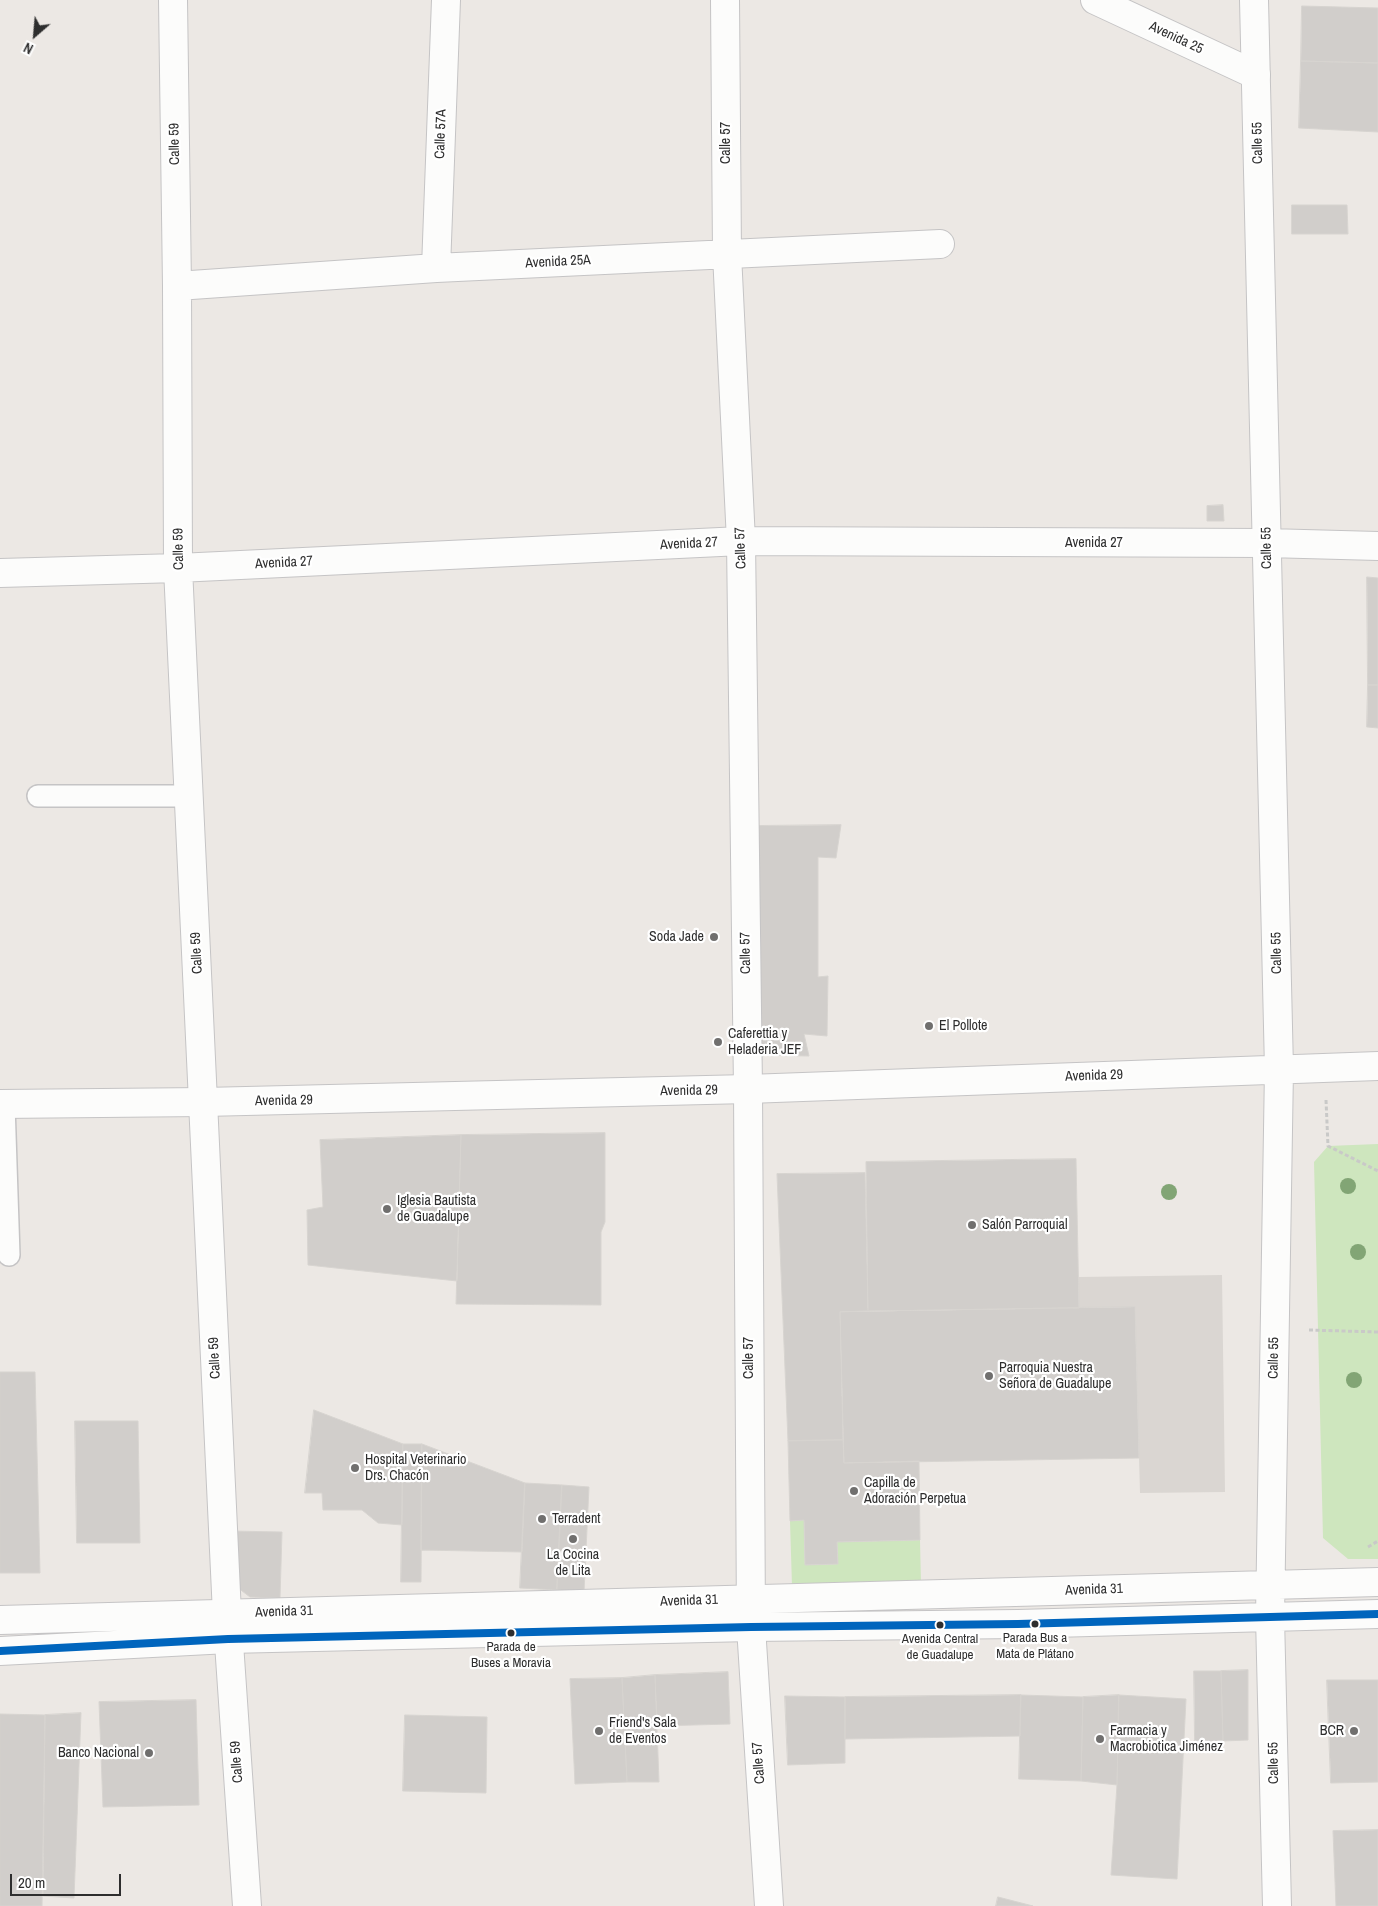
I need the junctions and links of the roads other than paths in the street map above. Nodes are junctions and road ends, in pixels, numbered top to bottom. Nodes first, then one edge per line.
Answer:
1 (173, 0) edge
2 (446, 0) edge
3 (725, 0) edge
4 (1095, 0) edge
5 (1254, 0) edge
6 (1256, 76) junction
7 (940, 244) dead end
8 (727, 254) junction
9 (436, 268) junction
10 (178, 286) junction
11 (741, 541) junction
12 (1267, 544) junction
13 (1378, 546) edge
14 (178, 568) junction
15 (0, 573) edge
16 (38, 796) dead end
17 (189, 796) junction
18 (1378, 1066) edge
19 (1279, 1069) junction
20 (748, 1089) junction
21 (204, 1102) junction
22 (2, 1104) edge
23 (9, 1255) dead end
24 (1378, 1582) edge
25 (1271, 1584) junction
26 (750, 1600) junction
27 (1378, 1614) edge
28 (1270, 1616) junction
29 (0, 1620) edge
30 (228, 1626) junction
31 (751, 1627) junction
32 (0, 1651) edge
33 (247, 1906) edge
34 (769, 1906) edge
35 (1277, 1906) edge

1 - 10 street, Calle 59
2 - 9 street, Calle 57A
3 - 8 street, Calle 57
4 - 6 street, Avenida 25
5 - 6 street, Calle 55
6 - 12 street, Calle 55
7 - 8 street, Avenida 25A
8 - 9 street, Avenida 25A
8 - 11 street, Calle 57
9 - 10 street, Avenida 25A
10 - 14 street, Calle 59
11 - 12 street, Avenida 27
11 - 14 street, Avenida 27
11 - 20 street, Calle 57
12 - 13 street, Avenida 27
12 - 19 street, Calle 55
14 - 15 street, Avenida 27
14 - 17 street, Calle 59
16 - 17 lane
17 - 21 street, Calle 59
18 - 19 street, Avenida 29
19 - 20 street, Avenida 29
19 - 25 street, Calle 55
20 - 21 street, Avenida 29
20 - 26 street, Calle 57
21 - 22 street, Avenida 29
21 - 30 street, Calle 59
22 - 23 lane
24 - 25 street, Avenida 31
25 - 26 street, Avenida 31
25 - 28 street, Calle 55
26 - 30 street, Avenida 31
26 - 31 street, Calle 57
27 - 28 street, Avenida 31
28 - 31 street, Avenida 31
28 - 35 street, Calle 55
29 - 30 street, Avenida 31
30 - 31 street, Avenida 31
30 - 32 street, Avenida 31
30 - 33 street, Calle 59
31 - 34 street, Calle 57

